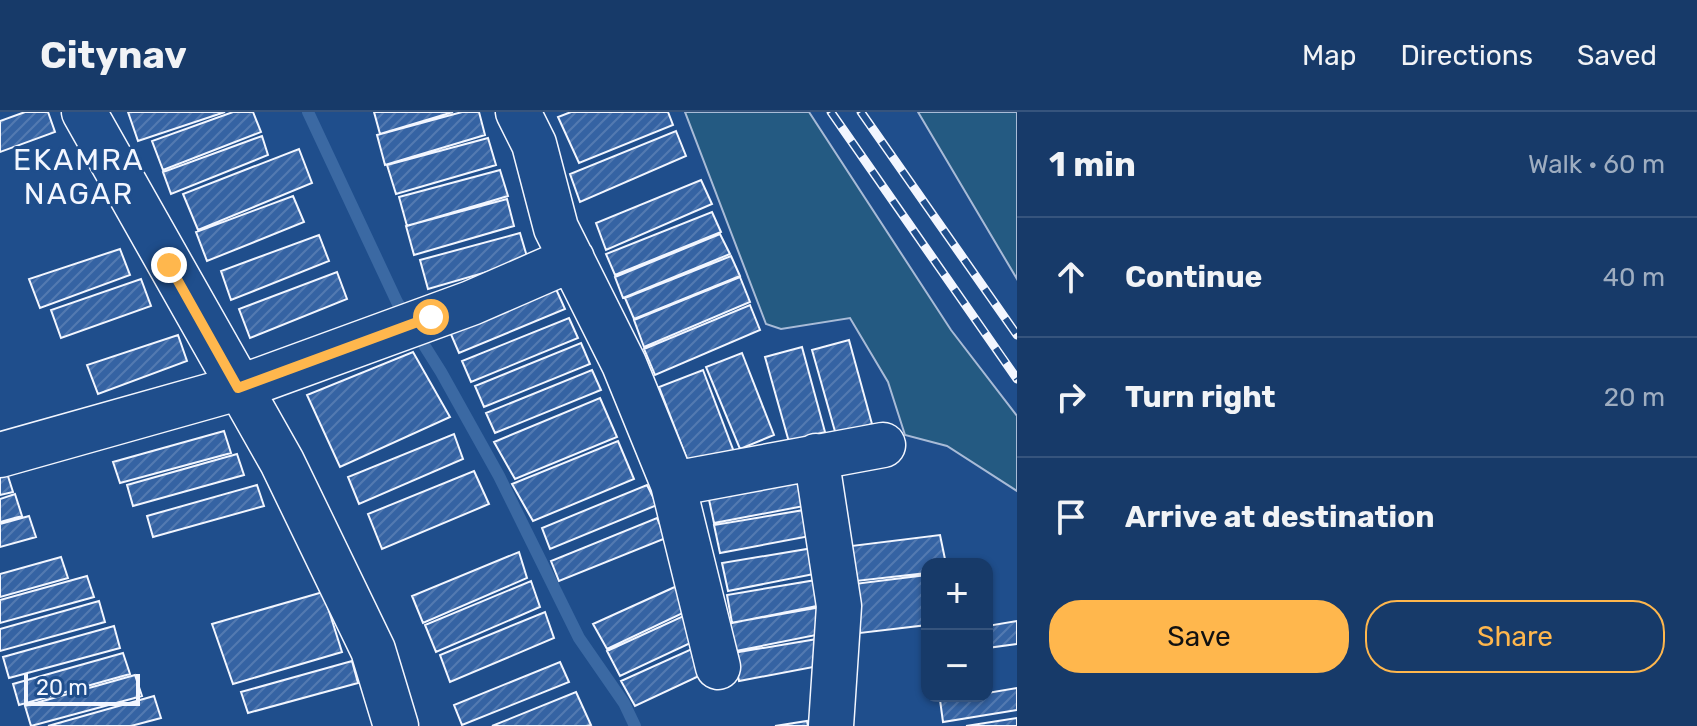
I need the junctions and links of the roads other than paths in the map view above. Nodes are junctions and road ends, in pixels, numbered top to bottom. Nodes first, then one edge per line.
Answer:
1 (84, 112) edge
2 (518, 112) edge
3 (572, 259) junction
4 (238, 388) junction
5 (883, 445) dead end
6 (0, 455) edge
7 (816, 456) junction
8 (673, 484) junction
9 (718, 667) dead end
10 (396, 726) edge
11 (831, 726) edge

1 - 4 street
2 - 3 street
3 - 4 street
3 - 8 street
4 - 6 street
4 - 10 street
5 - 7 street
7 - 8 street
7 - 11 street
8 - 9 street

